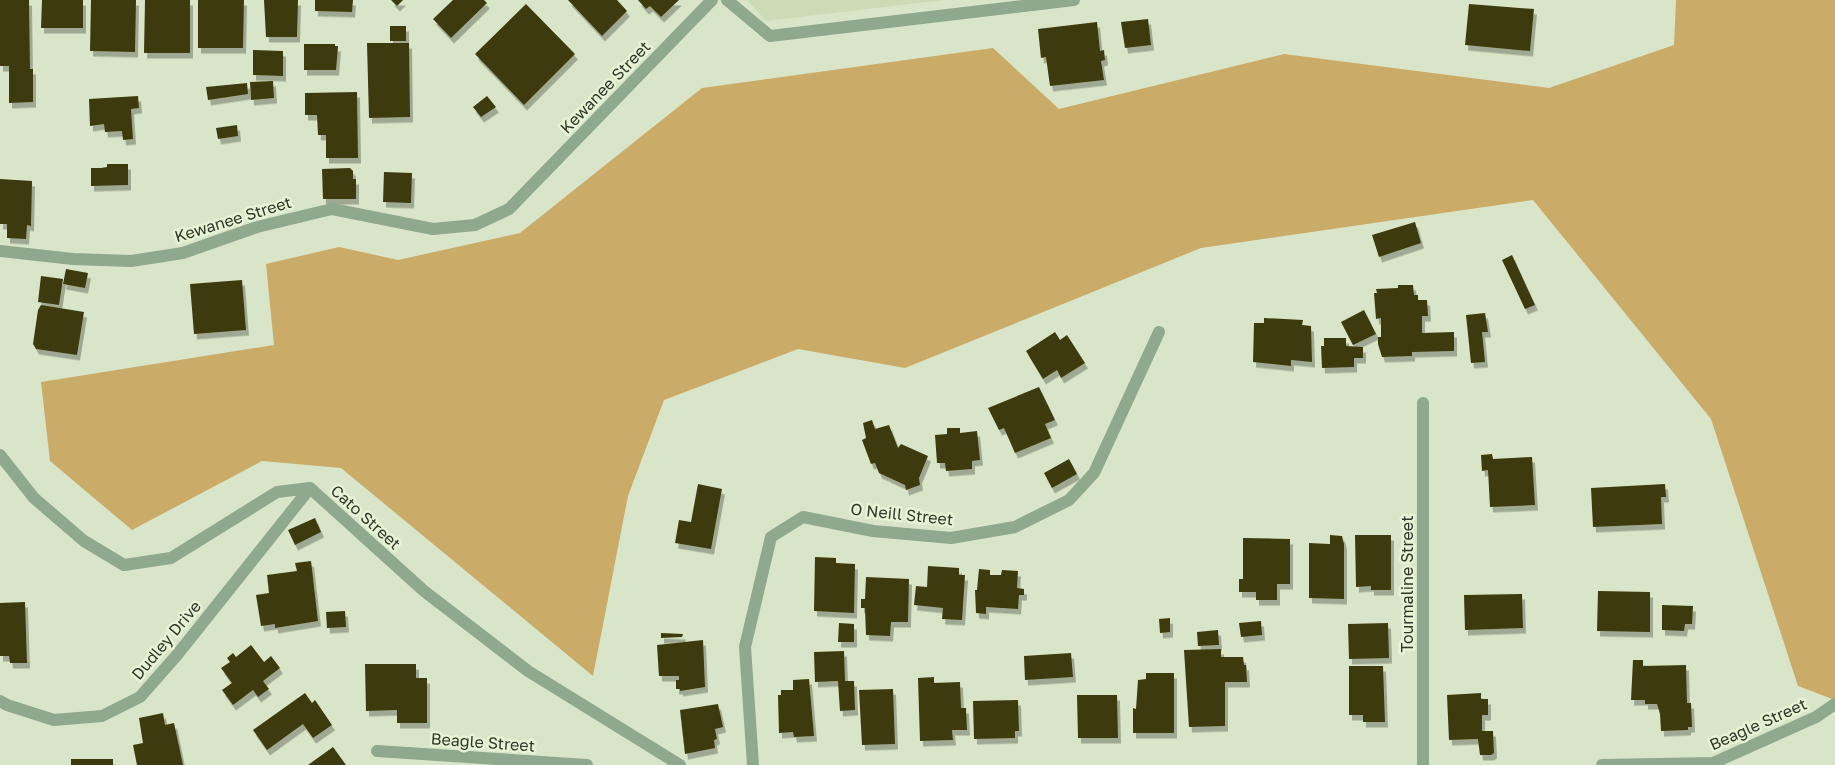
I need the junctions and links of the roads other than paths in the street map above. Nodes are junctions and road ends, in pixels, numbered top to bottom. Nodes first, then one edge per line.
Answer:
1 (712, 0) edge
2 (726, 0) edge
3 (1074, 0) edge
4 (0, 251) edge
5 (1159, 332) dead end
6 (1423, 403) dead end
7 (0, 455) edge
8 (310, 488) junction
9 (0, 701) edge
10 (1835, 704) edge
11 (377, 751) dead end
12 (587, 765) edge
13 (680, 765) edge
14 (753, 765) edge
15 (1423, 765) edge
16 (1602, 765) edge

1 - 4 street, Kewanee Street
2 - 3 street
5 - 14 street, O Neill Street
6 - 15 street, Tourmaline Street
7 - 8 street, Cato Street
8 - 9 street, Dudley Drive
8 - 13 street, Cato Street
10 - 16 street, Beagle Street
11 - 12 street, Beagle Street

